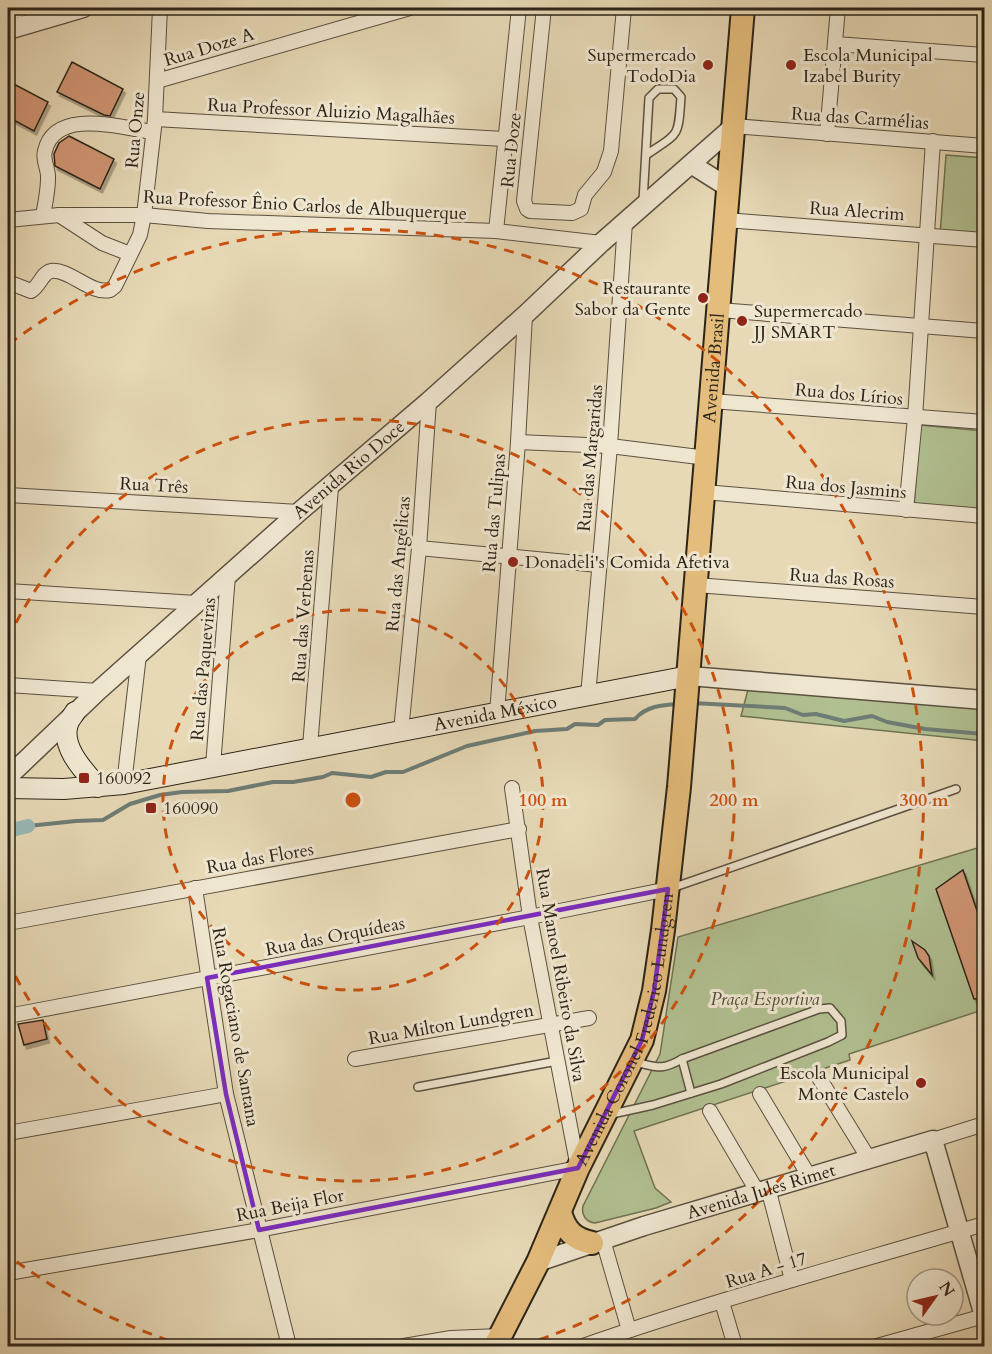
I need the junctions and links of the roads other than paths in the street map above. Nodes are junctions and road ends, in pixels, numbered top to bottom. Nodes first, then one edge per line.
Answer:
1 (20, 8) edge
2 (83, 8) edge
3 (160, 8) edge
4 (410, 8) edge
5 (519, 8) edge
6 (544, 8) edge
7 (624, 8) edge
8 (743, 8) edge
9 (838, 8) edge
10 (8, 11) edge
11 (8, 30) edge
12 (836, 44) junction
13 (984, 55) edge
14 (157, 81) junction
15 (154, 126) junction
16 (734, 126) junction
17 (827, 134) junction
18 (504, 139) junction
19 (933, 141) junction
20 (984, 146) edge
21 (646, 154) junction
22 (691, 164) junction
23 (729, 188) junction
24 (642, 206) junction
25 (59, 215) junction
26 (144, 215) junction
27 (43, 216) junction
28 (8, 220) edge
29 (726, 220) junction
30 (625, 222) junction
31 (496, 231) junction
32 (927, 235) junction
33 (984, 240) edge
34 (601, 243) junction
35 (130, 254) junction
36 (8, 282) edge
37 (719, 310) junction
38 (525, 315) junction
39 (920, 327) junction
40 (984, 331) edge
41 (429, 401) junction
42 (711, 401) junction
43 (915, 418) junction
44 (984, 422) edge
45 (518, 442) junction
46 (610, 446) junction
47 (707, 458) junction
48 (331, 487) junction
49 (704, 492) junction
50 (8, 495) edge
51 (906, 510) junction
52 (299, 512) junction
53 (984, 516) edge
54 (419, 548) junction
55 (508, 555) junction
56 (599, 566) junction
57 (228, 575) junction
58 (696, 585) junction
59 (8, 591) edge
60 (196, 603) junction
61 (984, 608) edge
62 (139, 655) junction
63 (8, 685) edge
64 (688, 685) junction
65 (98, 691) junction
66 (588, 696) junction
67 (984, 700) edge
68 (75, 712) junction
69 (496, 713) junction
70 (401, 731) junction
71 (310, 747) junction
72 (213, 766) junction
73 (8, 777) edge
74 (124, 783) junction
75 (98, 787) junction
76 (8, 788) edge
77 (512, 788) dead end
78 (956, 789) dead end
79 (519, 829) junction
80 (195, 888) junction
81 (668, 889) junction
82 (530, 917) junction
83 (8, 923) edge
84 (207, 978) junction
85 (8, 1016) edge
86 (589, 1018) dead end
87 (550, 1025) junction
88 (355, 1059) dead end
89 (682, 1059) junction
90 (557, 1061) junction
91 (632, 1062) junction
92 (818, 1077) dead end
93 (418, 1087) dead end
94 (692, 1093) junction
95 (225, 1094) junction
96 (760, 1094) dead end
97 (710, 1111) dead end
98 (607, 1115) junction
99 (984, 1124) edge
100 (8, 1133) edge
101 (933, 1140) junction
102 (869, 1159) junction
103 (578, 1168) junction
104 (809, 1176) junction
105 (762, 1190) junction
106 (560, 1212) junction
107 (984, 1224) edge
108 (259, 1230) junction
109 (960, 1231) junction
110 (598, 1242) junction
111 (538, 1262) junction
112 (8, 1273) edge
113 (792, 1280) junction
114 (722, 1302) junction
115 (984, 1316) edge
116 (629, 1330) junction
117 (497, 1341) edge
118 (893, 1344) edge
119 (412, 1346) edge
120 (289, 1347) edge
121 (583, 1347) edge
122 (735, 1347) edge
123 (877, 1347) edge

1 - 10 street
2 - 11 street
3 - 14 street, Rua Onze
4 - 14 street, Rua Doze A
5 - 18 street, Rua Doze
6 - 7 street, Rua Doze
8 - 16 main road, Avenida Brasil
9 - 12 street
12 - 13 street
12 - 17 street
14 - 15 street, Rua Onze
15 - 18 street, Rua Professor Aluizio Magalhães
15 - 26 street, Rua Onze
15 - 27 street, Rua Professor Aluizio Magalhães
16 - 17 street, Rua das Carmélias
16 - 22 street, Avenida Rio Doce
16 - 23 main road, Avenida Brasil
17 - 19 street, Rua das Carmélias
18 - 31 street, Rua Doze
19 - 20 street, Rua das Carmélias
19 - 32 street
21 - 21 lane
21 - 24 lane
22 - 23 street
22 - 24 street, Avenida Rio Doce
23 - 29 main road, Avenida Brasil
24 - 30 street, Avenida Rio Doce
25 - 26 street, Rua Professor Ênio Carlos de Albuquerque
25 - 27 street, Rua Professor Ênio Carlos de Albuquerque
25 - 35 street
26 - 31 street, Rua Professor Ênio Carlos de Albuquerque
26 - 35 street, Rua Onze
27 - 28 street, Rua Professor Ênio Carlos de Albuquerque
29 - 32 street, Rua Alecrim
29 - 37 main road, Avenida Brasil
30 - 34 street, Avenida Rio Doce
30 - 46 street, Rua das Margaridas
31 - 34 street, Rua Professor Ênio Carlos de Albuquerque
32 - 33 street, Rua Alecrim
32 - 39 street
34 - 38 street, Avenida Rio Doce
35 - 36 street, Rua Onze
37 - 39 street
37 - 42 main road, Avenida Brasil
38 - 41 street, Avenida Rio Doce
38 - 45 street, Rua das Tulipas
39 - 40 street
39 - 43 street
41 - 48 street, Avenida Rio Doce
41 - 54 street, Rua das Angélicas
42 - 43 street, Rua dos Lírios
42 - 47 main road, Avenida Brasil
43 - 44 street, Rua dos Lírios
43 - 51 street
45 - 46 street
45 - 55 street, Rua das Tulipas
46 - 47 street
46 - 56 street, Rua das Margaridas
47 - 49 main road, Avenida Brasil
48 - 52 street, Avenida Rio Doce
48 - 71 street, Rua das Verbenas
49 - 51 street, Rua dos Jasmins
49 - 58 main road, Avenida Brasil
50 - 52 street, Rua Três
51 - 53 street, Rua dos Jasmins
52 - 57 street, Avenida Rio Doce
54 - 55 street
54 - 70 street, Rua das Angélicas
55 - 56 street
55 - 69 street, Rua das Tulipas
56 - 66 street, Rua das Margaridas
57 - 60 street, Avenida Rio Doce
57 - 72 street, Rua das Paqueviras
58 - 61 street, Rua das Rosas
58 - 64 main road, Avenida Brasil
59 - 60 street
60 - 62 street, Avenida Rio Doce
62 - 65 street, Avenida Rio Doce
62 - 74 street
63 - 65 street
64 - 66 main road, Avenida México
64 - 67 street, Avenida México
64 - 81 main road, Avenida Coronel Frederico Lundgren
65 - 68 street, Avenida Rio Doce
66 - 69 main road, Avenida México
68 - 73 street, Avenida Rio Doce
68 - 75 main road
69 - 70 main road, Avenida México
70 - 71 main road, Avenida México
71 - 72 main road, Avenida México
72 - 74 main road, Avenida México
74 - 75 main road, Avenida México
75 - 76 main road, Avenida México
77 - 79 street, Rua Manoel Ribeiro da Silva
78 - 81 lane
79 - 80 street, Rua das Flores
79 - 82 street, Rua Manoel Ribeiro da Silva
80 - 83 street, Rua das Flores
80 - 84 street, Rua Rogaciano de Santana
81 - 82 street, Rua das Orquídeas
81 - 91 main road, Avenida Coronel Frederico Lundgren
82 - 84 street, Rua das Orquídeas
82 - 87 street, Rua Manoel Ribeiro da Silva
84 - 85 street, Rua das Orquídeas
84 - 95 street, Rua Rogaciano de Santana
86 - 87 street, Rua Milton Lundgren
87 - 88 street, Rua Milton Lundgren
87 - 90 street, Rua Manoel Ribeiro da Silva
89 - 91 lane
89 - 94 lane
89 - 94 lane
90 - 93 lane
90 - 103 street, Rua Manoel Ribeiro da Silva
91 - 98 main road, Avenida Coronel Frederico Lundgren
92 - 102 street
94 - 98 lane
95 - 100 street
95 - 108 street, Rua Rogaciano de Santana
96 - 104 street
97 - 105 street
98 - 103 main road, Avenida Coronel Frederico Lundgren
99 - 101 street, Avenida Jules Rimet
101 - 102 street, Avenida Jules Rimet
101 - 109 street
102 - 104 street, Avenida Jules Rimet
103 - 106 main road, Avenida Coronel Frederico Lundgren
103 - 108 street, Rua Beija Flor
104 - 105 street, Avenida Jules Rimet
105 - 110 street, Avenida Jules Rimet
105 - 113 street
106 - 110 main road
106 - 111 main road, Avenida Coronel Frederico Lundgren
107 - 109 street, Rua A - 17
108 - 112 street, Rua Beija Flor
108 - 120 street, Rua Rogaciano de Santana
109 - 113 street, Rua A - 17
109 - 115 street
110 - 111 street, Avenida Jules Rimet
110 - 116 street
111 - 117 main road, Avenida Coronel Frederico Lundgren
113 - 114 street, Rua A - 17
114 - 116 street, Rua A - 17
114 - 122 street
115 - 118 street
116 - 121 street, Rua A - 17
117 - 119 street
118 - 123 street

